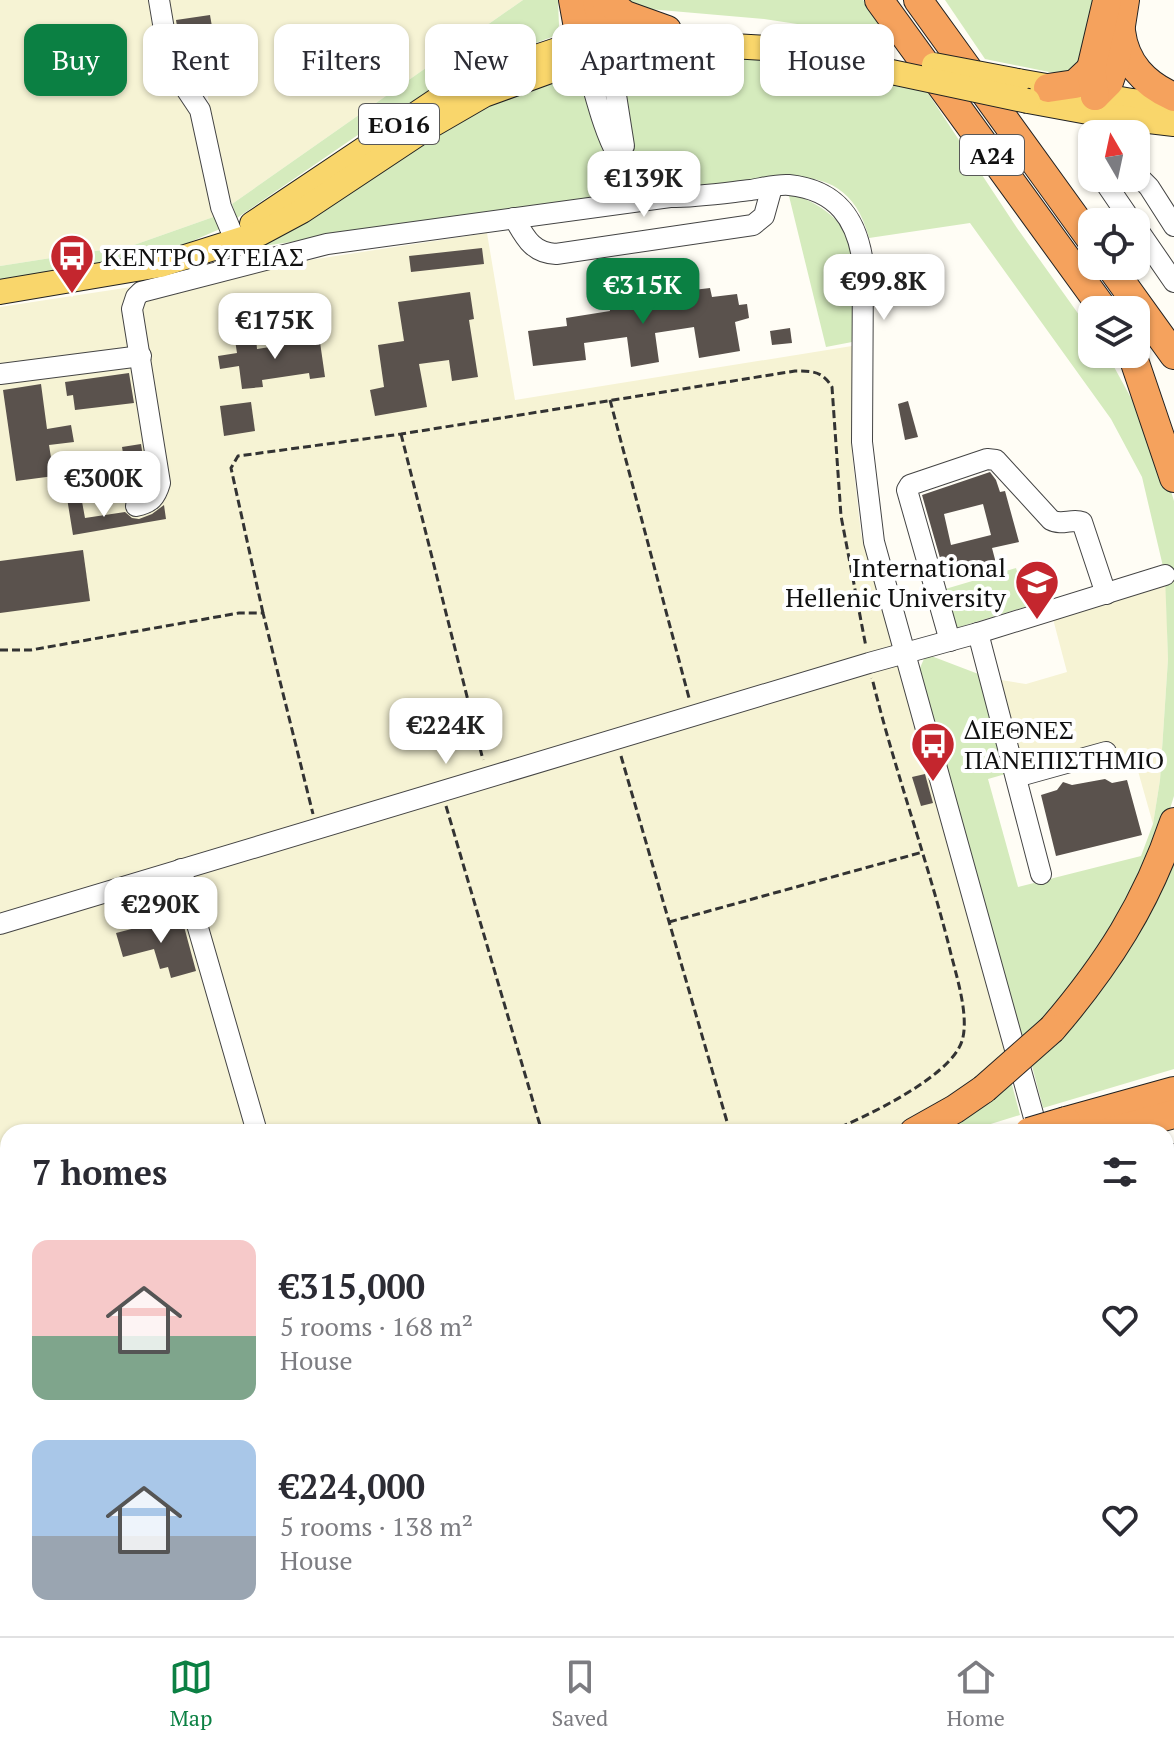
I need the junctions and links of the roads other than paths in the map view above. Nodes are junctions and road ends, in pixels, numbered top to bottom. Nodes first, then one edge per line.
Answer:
1 (159, 0) edge
2 (573, 0) edge
3 (597, 0) edge
4 (606, 0) edge
5 (879, 0) edge
6 (918, 0) edge
7 (928, 0) edge
8 (1117, 8) edge
9 (584, 24) edge
10 (596, 24) edge
11 (650, 24) edge
12 (948, 40) junction
13 (552, 58) edge
14 (894, 64) edge
15 (1093, 82) junction
16 (1038, 95) junction
17 (604, 96) edge
18 (1174, 97) edge
19 (1174, 104) edge
20 (1115, 117) junction
21 (1174, 124) edge
22 (772, 187) junction
23 (1150, 189) edge
24 (670, 197) junction
25 (514, 218) junction
26 (1078, 221) edge
27 (1174, 226) edge
28 (235, 240) junction
29 (1150, 247) edge
30 (1120, 280) edge
31 (1174, 282) edge
32 (0, 292) edge
33 (1094, 296) edge
34 (1174, 355) edge
35 (141, 356) junction
36 (1139, 368) edge
37 (1145, 368) edge
38 (0, 374) edge
39 (1174, 407) edge
40 (1174, 478) edge
41 (136, 506) dead end
42 (1165, 575) dead end
43 (1106, 594) junction
44 (978, 633) junction
45 (950, 641) junction
46 (905, 654) junction
47 (1106, 752) dead end
48 (1016, 777) junction
49 (1174, 822) edge
50 (181, 869) junction
51 (1041, 874) dead end
52 (0, 924) edge
53 (1174, 1091) edge
54 (1174, 1114) edge
55 (255, 1124) edge
56 (927, 1124) edge
57 (1036, 1124) edge
58 (1056, 1124) edge
59 (1138, 1124) edge

1 - 28 street
2 - 9 highway
3 - 10 highway
4 - 11 highway
5 - 33 highway, Α24
6 - 12 highway, Α24
7 - 12 highway
8 - 15 highway
8 - 18 highway
12 - 26 highway, Α24
13 - 28 main road, ΕΟ16
14 - 16 main road, ΕΟ16, bridge
15 - 16 highway
15 - 19 main road
15 - 20 main road
16 - 20 main road, ΕΟ16
17 - 24 street
20 - 21 main road, ΕΟ16
22 - 24 street
22 - 25 street
22 - 46 street
23 - 27 street
24 - 25 street
25 - 35 street
28 - 32 main road, ΕΟ16
29 - 31 street
30 - 34 highway
35 - 38 street
35 - 41 street
36 - 40 highway
37 - 39 highway
42 - 43 street
43 - 44 street
43 - 45 street
44 - 45 street
44 - 48 street
45 - 46 street
46 - 50 street
46 - 57 street
47 - 48 street
48 - 51 street
49 - 56 highway, bridge
50 - 52 street
50 - 55 street
53 - 58 highway, bridge
54 - 59 highway

